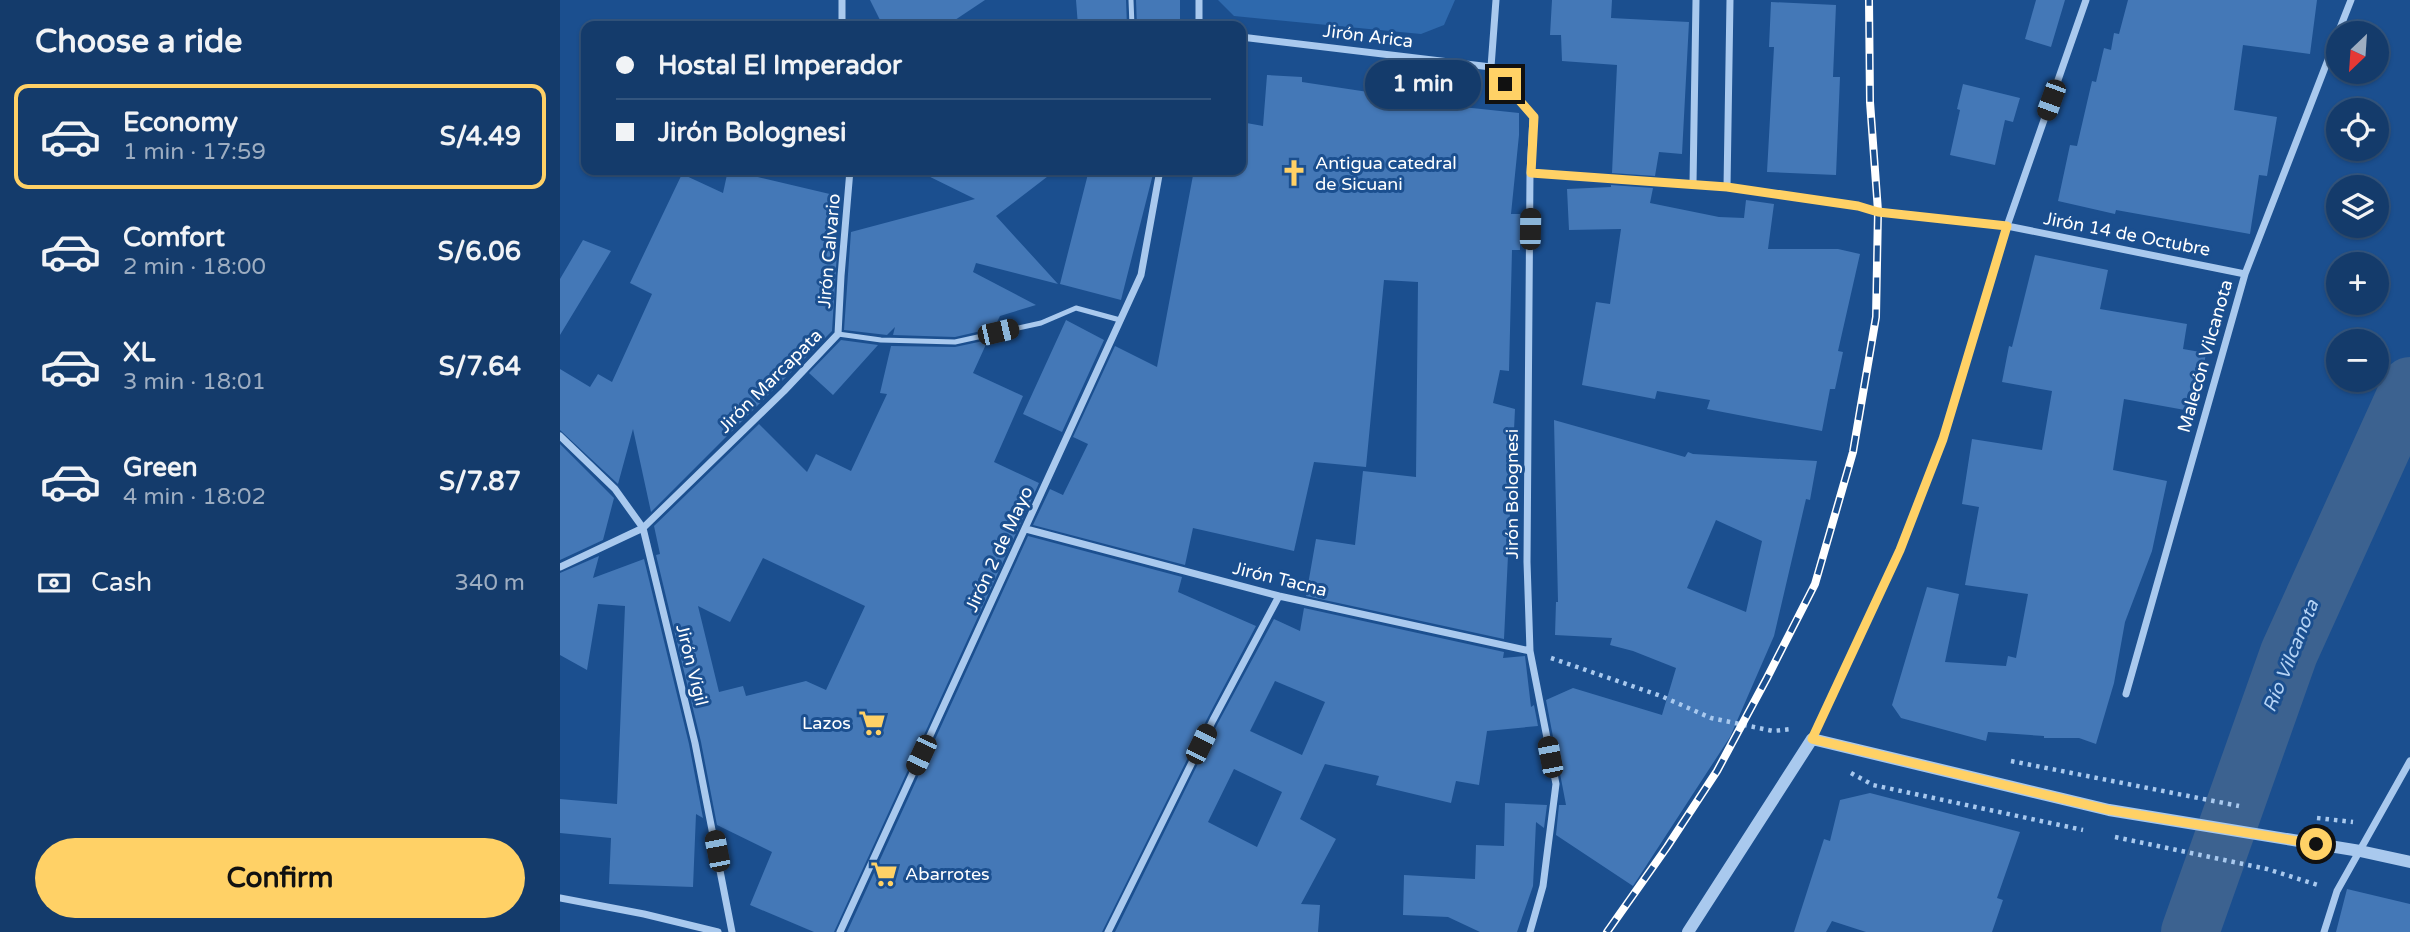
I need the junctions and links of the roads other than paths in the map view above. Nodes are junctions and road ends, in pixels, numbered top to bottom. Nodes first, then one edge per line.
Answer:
1 (842, 0) edge
2 (1131, 0) edge
3 (1199, 0) edge
4 (1496, 0) edge
5 (1696, 0) edge
6 (1730, 0) edge
7 (2086, 0) edge
8 (2351, 0) edge
9 (842, 21) edge
10 (1132, 21) edge
11 (1199, 21) edge
12 (2343, 21) edge
13 (1246, 38) edge
14 (2326, 65) edge
15 (1491, 67) junction
16 (1531, 173) junction
17 (850, 175) edge
18 (1159, 175) edge
19 (1693, 184) junction
20 (1727, 187) junction
21 (2007, 226) junction
22 (2245, 274) junction
23 (1121, 320) junction
24 (838, 334) junction
25 (560, 436) edge
26 (643, 528) junction
27 (1026, 528) junction
28 (560, 567) edge
29 (1279, 596) junction
30 (1530, 652) junction
31 (2126, 694) dead end
32 (1812, 739) junction
33 (2410, 761) edge
34 (2360, 851) junction
35 (2410, 862) edge
36 (560, 898) edge
37 (718, 932) edge
38 (733, 932) edge
39 (840, 932) edge
40 (1108, 932) edge
41 (1530, 932) edge
42 (1688, 932) edge
43 (2324, 932) edge

1 - 9 street
2 - 10 lane
3 - 11 street
4 - 15 street
5 - 19 street
6 - 20 street
7 - 21 street
8 - 12 street, Malecón Vilcanota
13 - 15 street, Jirón Arica
14 - 22 street, Malecón Vilcanota
15 - 16 street, Jirón Bolognesi
16 - 19 street
16 - 30 street, Jirón Bolognesi
17 - 24 street, Jirón Calvario
18 - 23 street, Jirón 2 de Mayo
19 - 20 street
20 - 21 street, Jirón 14 de Octubre
21 - 22 street, Jirón 14 de Octubre
21 - 32 street
22 - 31 street, Malecón Vilcanota
23 - 24 lane, Jirón Marcapata
23 - 27 street, Jirón 2 de Mayo
24 - 26 street, Jirón Marcapata
25 - 26 street, Jirón Vigil
26 - 28 street, Jirón Marcapata
26 - 38 street, Jirón Vigil
27 - 29 street, Jirón Tacna
27 - 39 street, Jirón 2 de Mayo
29 - 30 street, Jirón Tacna
29 - 40 street
30 - 41 street, Jirón Bolognesi
32 - 34 street
32 - 42 street
33 - 34 street
34 - 35 street
34 - 43 street
36 - 37 street

